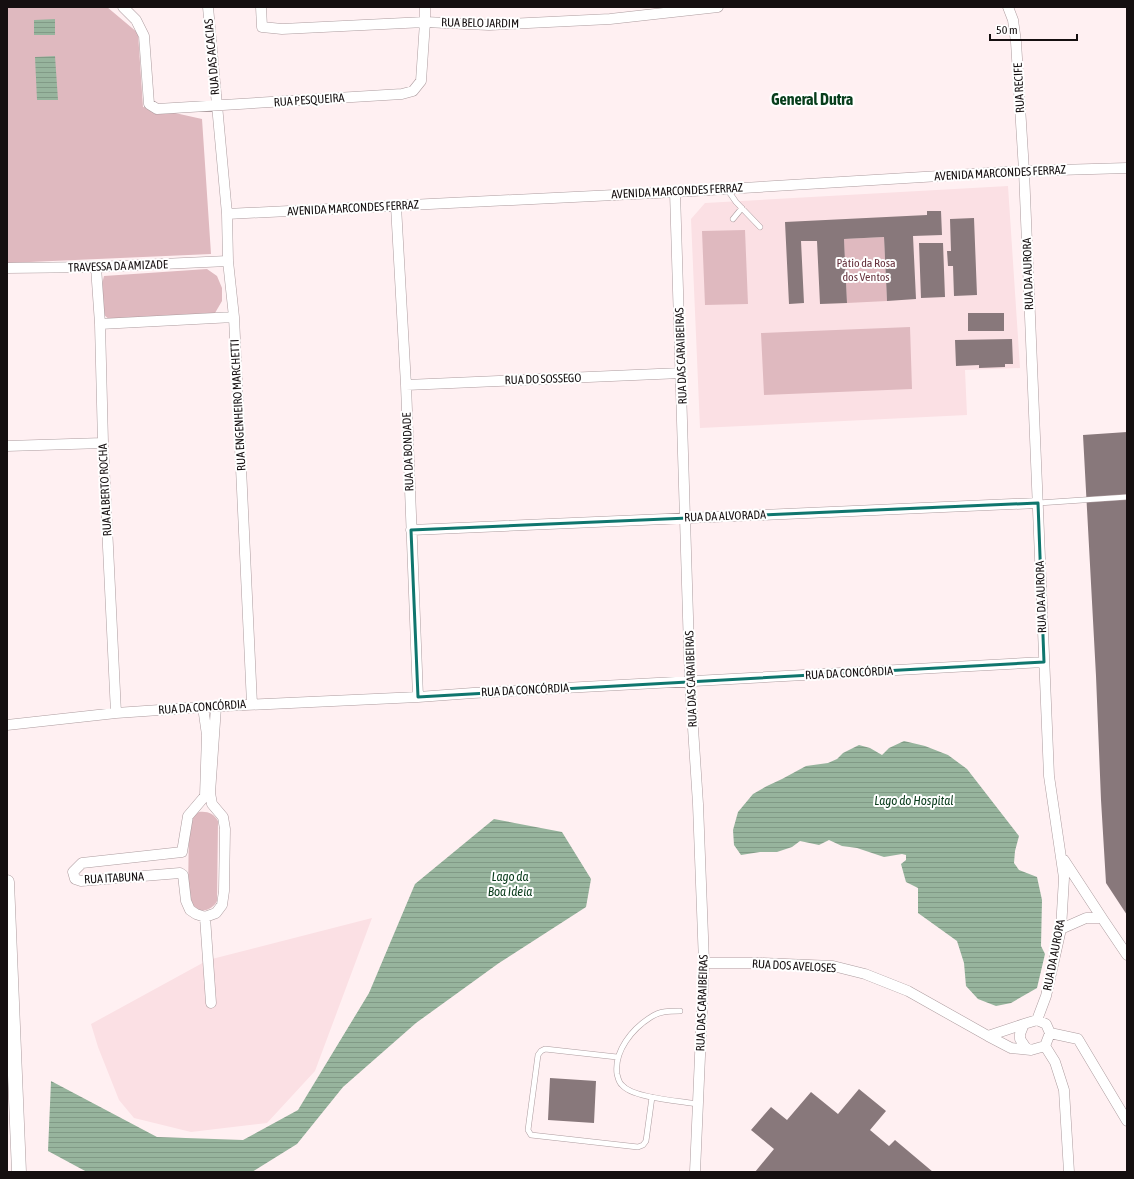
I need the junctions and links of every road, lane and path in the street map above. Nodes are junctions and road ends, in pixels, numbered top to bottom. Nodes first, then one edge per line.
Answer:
1 (123, 7) edge
2 (208, 7) edge
3 (261, 7) edge
4 (425, 7) edge
5 (718, 7) edge
6 (1008, 7) edge
7 (425, 22) junction
8 (216, 106) junction
9 (1127, 168) edge
10 (1024, 171) junction
11 (726, 189) junction
12 (676, 192) junction
13 (396, 206) junction
14 (742, 208) junction
15 (227, 214) junction
16 (733, 219) dead end
17 (760, 227) dead end
18 (228, 261) junction
19 (96, 267) junction
20 (7, 268) edge
21 (234, 317) junction
22 (100, 324) junction
23 (681, 373) junction
24 (406, 385) junction
25 (103, 444) junction
26 (7, 446) edge
27 (1127, 497) edge
28 (1038, 503) junction
29 (686, 518) junction
30 (411, 530) junction
31 (1044, 662) junction
32 (690, 682) junction
33 (418, 697) junction
34 (252, 704) junction
35 (203, 707) junction
36 (216, 707) junction
37 (116, 713) junction
38 (7, 725) edge
39 (1061, 856) junction
40 (7, 882) edge
41 (205, 917) junction
42 (1102, 918) junction
43 (1061, 928) junction
44 (1127, 955) edge
45 (704, 962) junction
46 (211, 1003) dead end
47 (680, 1011) dead end
48 (1037, 1020) junction
49 (1024, 1024) junction
50 (1050, 1033) junction
51 (988, 1036) junction
52 (1046, 1046) junction
53 (1032, 1050) junction
54 (617, 1057) junction
55 (652, 1097) junction
56 (698, 1104) junction
57 (1127, 1121) edge
58 (694, 1170) edge
59 (19, 1172) edge
60 (1069, 1172) edge

1 - 8 street, RUA PESQUEIRA
2 - 8 street, RUA DAS ACACIAS
3 - 7 street, RUA BELO JARDIM
4 - 7 street
5 - 7 street, RUA BELO JARDIM
6 - 10 street, RUA RECIFE
7 - 8 street, RUA PESQUEIRA
8 - 15 street, RUA ENGENHEIRO MARCHETTI
9 - 10 street, AVENIDA MARCONDES FERRAZ
10 - 11 street, AVENIDA MARCONDES FERRAZ
10 - 28 street, RUA DA AURORA
11 - 12 street, AVENIDA MARCONDES FERRAZ
11 - 14 lane
12 - 13 street, AVENIDA MARCONDES FERRAZ
12 - 23 street, RUA DAS CARAIBEIRAS
13 - 15 street, AVENIDA MARCONDES FERRAZ
13 - 24 street, RUA DA BONDADE
14 - 16 lane
14 - 17 lane
15 - 18 street, RUA ENGENHEIRO MARCHETTI
18 - 19 street, TRAVESSA DA AMIZADE
18 - 21 street, RUA ENGENHEIRO MARCHETTI
19 - 20 street, TRAVESSA DA AMIZADE
19 - 22 street, RUA ALBERTO ROCHA
21 - 22 street
21 - 34 street, RUA ENGENHEIRO MARCHETTI
22 - 25 street, RUA ALBERTO ROCHA
23 - 24 street, RUA DO SOSSEGO
23 - 29 street, RUA DAS CARAIBEIRAS
24 - 30 street, RUA DA BONDADE
25 - 26 street
25 - 37 street, RUA ALBERTO ROCHA
27 - 28 lane
28 - 29 street, RUA DA ALVORADA
28 - 31 street, RUA DA AURORA
29 - 30 street, RUA DA ALVORADA
29 - 32 street, RUA DAS CARAIBEIRAS
30 - 33 street, RUA DA BONDADE
31 - 32 street, RUA DA CONCÓRDIA
31 - 39 street, RUA DA AURORA
32 - 33 street, RUA DA CONCÓRDIA
32 - 45 street, RUA DAS CARAIBEIRAS
33 - 34 street, RUA DA CONCÓRDIA
34 - 36 street, RUA DA CONCÓRDIA
35 - 36 street, RUA DA CONCÓRDIA
35 - 37 street, RUA DA CONCÓRDIA
35 - 41 street, RUA ITABUNA
36 - 41 street
37 - 38 street, RUA DA CONCÓRDIA
39 - 42 street
39 - 43 street, RUA DA AURORA
40 - 59 street
41 - 46 street
42 - 43 street
42 - 44 street
43 - 48 street, RUA DA AURORA
45 - 51 street, RUA DOS AVELOSES
45 - 56 street, RUA DAS CARAIBEIRAS
47 - 54 lane
48 - 49 street
48 - 50 street
49 - 51 street
49 - 53 street
50 - 52 street
50 - 57 street
51 - 53 street, RUA DOS AVELOSES
52 - 53 street
52 - 60 street
54 - 55 lane
54 - 55 lane
55 - 56 lane
56 - 58 street, RUA DAS CARAIBEIRAS

